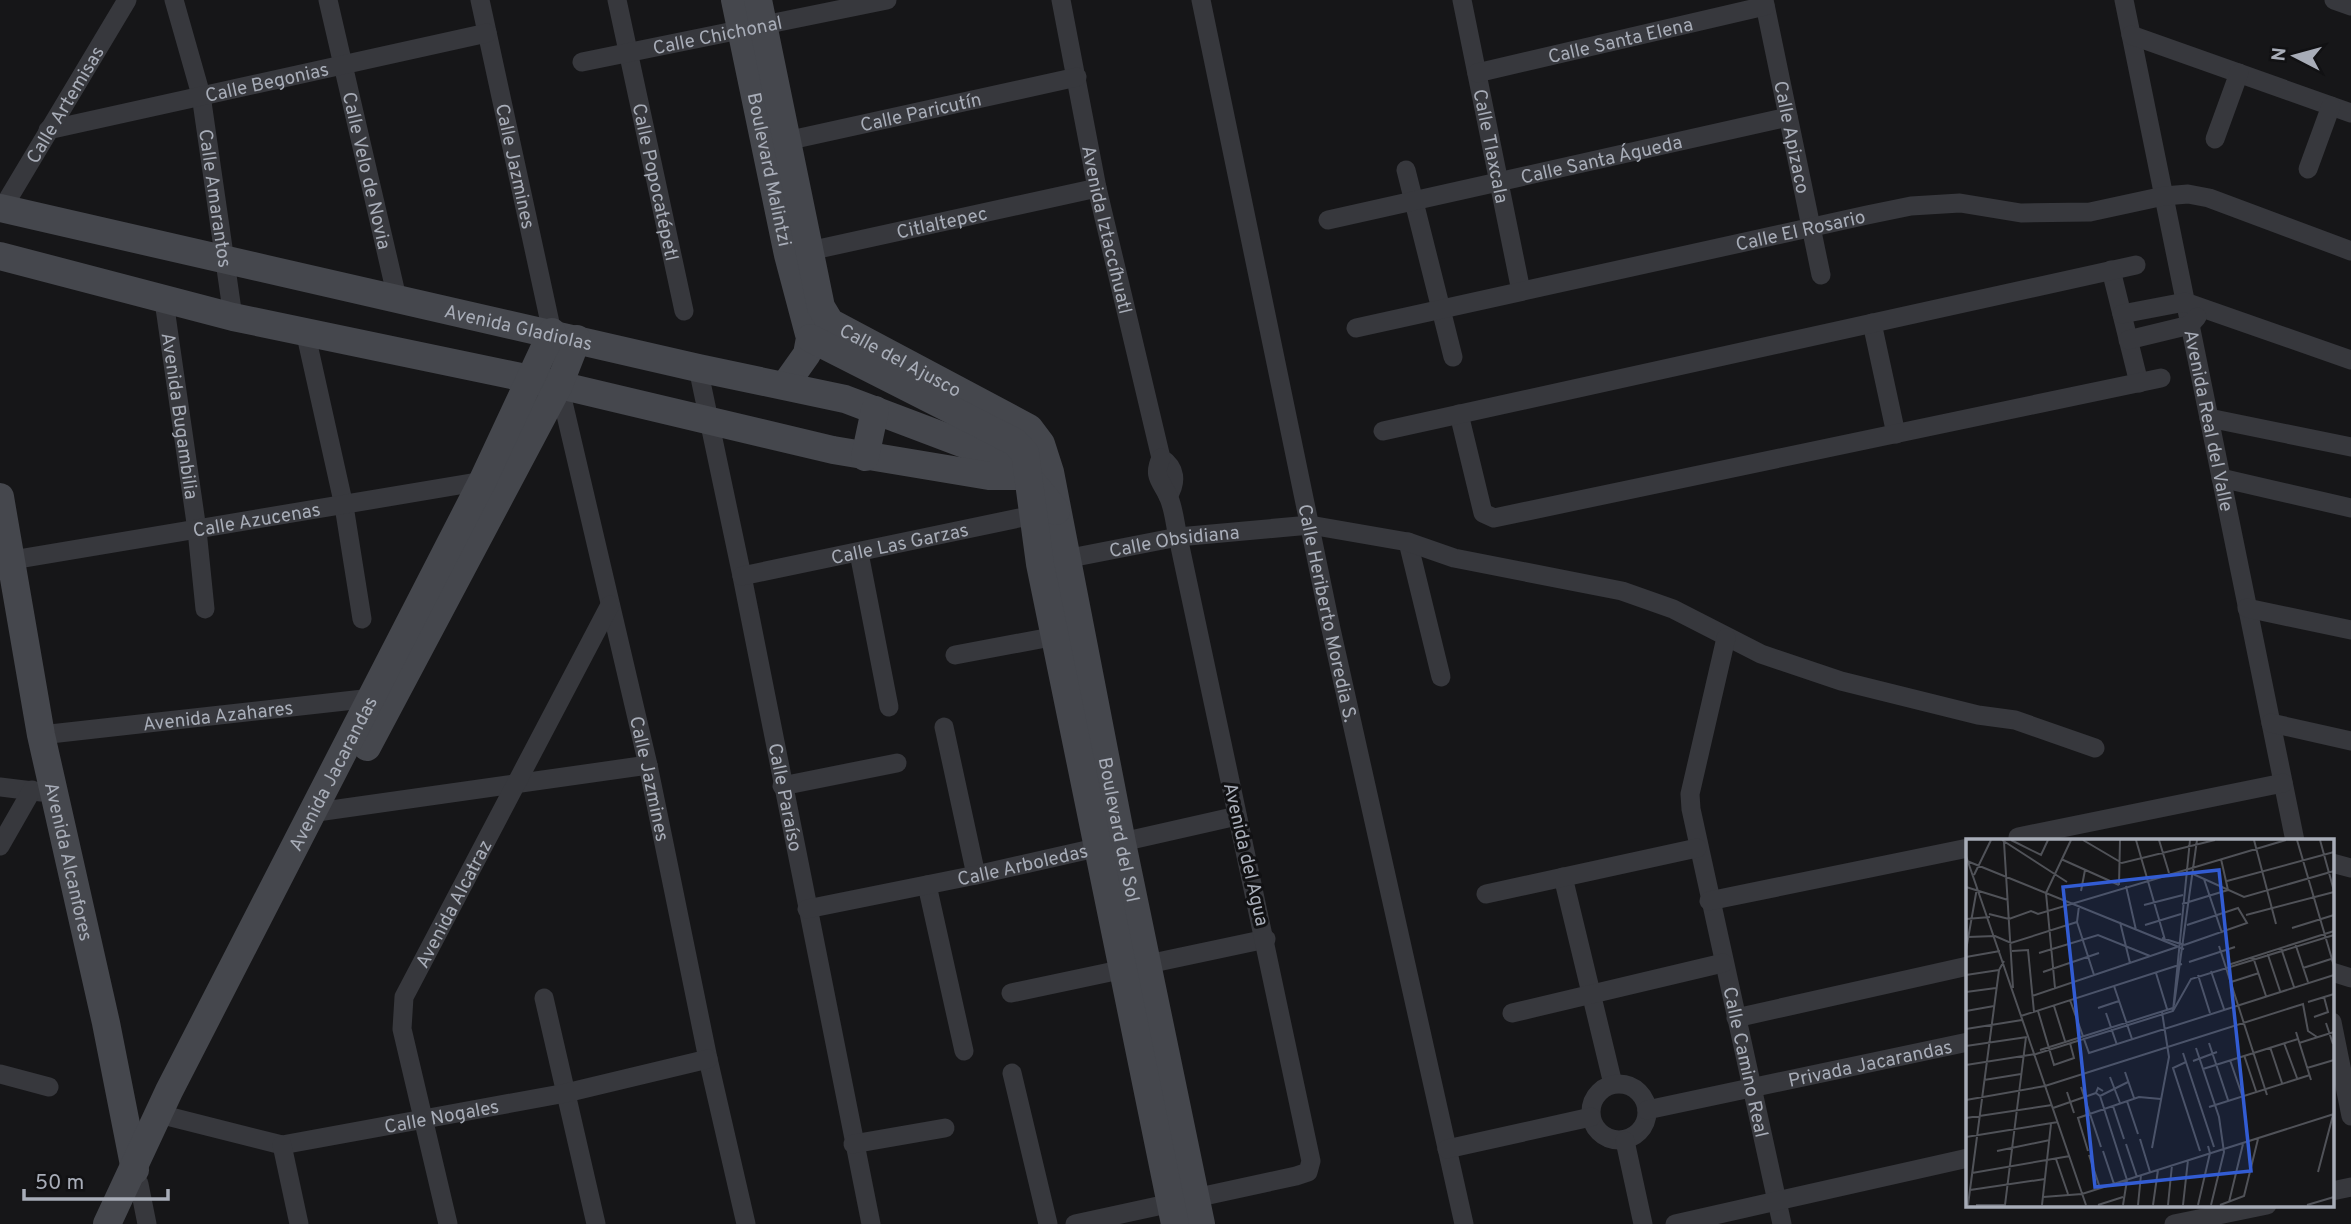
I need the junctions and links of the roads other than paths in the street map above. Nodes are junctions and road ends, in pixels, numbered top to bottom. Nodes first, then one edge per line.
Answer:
1 (127, 0) edge
2 (174, 0) edge
3 (328, 0) edge
4 (480, 0) edge
5 (617, 0) edge
6 (735, 0) edge
7 (1061, 0) edge
8 (1201, 0) edge
9 (1462, 0) edge
10 (2123, 0) edge
11 (2334, 0) edge
12 (880, 1) edge
13 (1765, 3) edge
14 (2351, 6) edge
15 (755, 19) edge
16 (486, 33) junction
17 (2130, 35) junction
18 (629, 53) junction
19 (582, 62) dead end
20 (342, 64) junction
21 (1477, 73) junction
22 (2239, 73) junction
23 (1077, 77) junction
24 (201, 95) junction
25 (2331, 106) junction
26 (2351, 113) edge
27 (1788, 117) junction
28 (48, 130) junction
29 (2215, 139) dead end
30 (777, 143) junction
31 (2308, 169) dead end
32 (1406, 170) dead end
33 (1499, 181) junction
34 (1097, 188) junction
35 (2164, 196) junction
36 (1414, 200) junction
37 (1, 208) edge
38 (1328, 220) dead end
39 (1811, 228) junction
40 (2351, 251) edge
41 (799, 253) junction
42 (0, 256) edge
43 (225, 260) junction
44 (2136, 265) dead end
45 (2111, 270) junction
46 (1821, 275) dead end
47 (1521, 291) junction
48 (397, 299) junction
49 (164, 301) junction
50 (2185, 302) junction
51 (2205, 308) junction
52 (1441, 309) junction
53 (684, 310) dead end
54 (2122, 314) junction
55 (233, 317) junction
56 (1872, 323) junction
57 (2190, 325) junction
58 (1356, 328) dead end
59 (305, 331) junction
60 (565, 335) junction
61 (810, 338) junction
62 (2128, 340) junction
63 (1452, 357) dead end
64 (2351, 360) edge
65 (698, 368) junction
66 (2161, 378) dead end
67 (530, 381) junction
68 (2139, 383) junction
69 (559, 385) junction
70 (785, 385) junction
71 (875, 410) junction
72 (1459, 414) junction
73 (2209, 418) junction
74 (710, 421) junction
75 (1383, 431) dead end
76 (1035, 434) joint
77 (1896, 434) junction
78 (2351, 447) edge
79 (865, 457) junction
80 (1038, 474) junction
81 (512, 477) junction
82 (2221, 478) junction
83 (483, 481) junction
84 (0, 497) edge
85 (344, 506) junction
86 (2351, 508) edge
87 (1044, 513) junction
88 (1310, 525) junction
89 (197, 530) junction
90 (1178, 537) junction
91 (1408, 542) junction
92 (859, 553) junction
93 (6, 562) edge
94 (1053, 562) junction
95 (742, 576) junction
96 (610, 605) junction
97 (2248, 608) junction
98 (205, 609) dead end
99 (362, 619) dead end
100 (2351, 630) edge
101 (1068, 633) junction
102 (1726, 638) junction
103 (955, 655) dead end
104 (1441, 677) dead end
105 (384, 696) junction
106 (889, 707) dead end
107 (2271, 723) junction
108 (944, 727) dead end
109 (41, 735) junction
110 (2351, 741) edge
111 (2095, 748) dead end
112 (897, 763) dead end
113 (648, 765) junction
114 (2283, 783) junction
115 (515, 786) junction
116 (782, 786) junction
117 (0, 787) edge
118 (43, 792) junction
119 (321, 811) junction
120 (1237, 817) junction
121 (2018, 837) dead end
122 (2295, 839) edge
123 (1109, 845) junction
124 (0, 846) edge
125 (1697, 848) junction
126 (1966, 848) edge
127 (2334, 864) edge
128 (2351, 868) edge
129 (976, 875) junction
130 (1563, 877) junction
131 (927, 885) junction
132 (1486, 894) dead end
133 (1709, 901) junction
134 (807, 909) junction
135 (1266, 939) junction
136 (1723, 962) junction
137 (1966, 966) edge
138 (1135, 968) junction
139 (2334, 973) edge
140 (2351, 978) edge
141 (1011, 993) dead end
142 (1591, 994) junction
143 (544, 998) dead end
144 (1512, 1013) dead end
145 (1735, 1018) junction
146 (1966, 1042) edge
147 (2334, 1042) edge
148 (964, 1051) dead end
149 (708, 1059) junction
150 (1012, 1073) dead end
151 (0, 1074) edge
152 (2337, 1074) edge
153 (1613, 1084) junction
154 (49, 1087) dead end
155 (1751, 1088) junction
156 (566, 1093) junction
157 (1647, 1110) junction
158 (167, 1116) junction
159 (2351, 1116) edge
160 (1591, 1117) junction
161 (426, 1121) junction
162 (945, 1128) dead end
163 (1625, 1141) junction
164 (853, 1144) junction
165 (282, 1146) junction
166 (1447, 1149) junction
167 (1966, 1158) edge
168 (136, 1174) junction
169 (1777, 1201) junction
170 (2262, 1206) edge
171 (1185, 1213) edge
172 (110, 1220) edge
173 (147, 1224) edge
174 (299, 1224) edge
175 (448, 1224) edge
176 (596, 1224) edge
177 (746, 1224) edge
178 (871, 1224) edge
179 (1048, 1224) edge
180 (1075, 1224) edge
181 (1464, 1224) edge
182 (1643, 1224) edge
183 (1675, 1224) edge
184 (1782, 1224) edge
185 (2174, 1224) edge

1 - 28 street, Calle Artemisas
2 - 24 street, Calle Amarantos
3 - 20 street, Calle Velo de Novia
4 - 16 street, Calle Jazmines
5 - 18 street, Calle Popocatépetl
6 - 15 street, Boulevard Malintzi
7 - 23 street, Avenida Iztaccíhuatl
8 - 88 street, Calle Heriberto Moredia S.
9 - 21 street, Calle Tlaxcala
10 - 17 street, Avenida Real del Valle
11 - 14 street
12 - 15 street, Calle Chichonal
13 - 21 street, Calle Santa Elena
13 - 27 street, Calle Apizaco
15 - 18 street, Calle Chichonal
15 - 30 street, Boulevard Malintzi
16 - 20 street, Calle Begonias
16 - 60 street, Calle Jazmines
17 - 22 street
17 - 35 street, Avenida Real del Valle
18 - 19 street, Calle Chichonal
18 - 53 street, Calle Popocatépetl
20 - 24 street, Calle Begonias
20 - 48 street, Calle Velo de Novia
21 - 33 street, Calle Tlaxcala
22 - 25 street
22 - 29 street
23 - 30 street, Calle Paricutín
23 - 34 street, Avenida Iztaccíhuatl
24 - 28 street, Calle Begonias
24 - 43 street, Calle Amarantos
25 - 26 street
25 - 31 street
27 - 33 street, Calle Santa Águeda
27 - 39 street, Calle Apizaco
28 - 37 street, Calle Artemisas
30 - 41 street, Boulevard Malintzi
32 - 36 street
33 - 36 street, Calle Santa Águeda
33 - 47 street, Calle Tlaxcala
34 - 41 street, Citlaltepec
34 - 90 street, Avenida Iztaccíhuatl
35 - 39 street, Calle El Rosario
35 - 40 street, Calle El Rosario
35 - 50 street, Avenida Real del Valle
36 - 38 street, Calle Santa Águeda
36 - 52 street
37 - 43 street, Avenida Gladiolas
39 - 46 street, Calle Apizaco
39 - 47 street, Calle El Rosario
41 - 61 street, Boulevard Malintzi
41 - 76 street, Calle del Ajusco
42 - 49 street
43 - 48 street, Avenida Gladiolas
43 - 55 street, Calle Amarantos
44 - 45 street
45 - 54 street
45 - 56 street
47 - 52 street, Calle El Rosario
48 - 60 street, Avenida Gladiolas
49 - 55 street
49 - 89 street, Avenida Bugambilia
50 - 51 street
50 - 54 street
50 - 57 street, Avenida Real del Valle
51 - 57 street
51 - 64 street
52 - 58 street, Calle El Rosario
52 - 63 street
54 - 62 street
55 - 59 street
56 - 72 street
56 - 77 street
57 - 62 street
57 - 73 street, Avenida Real del Valle
59 - 67 street
59 - 85 street
60 - 65 street, Avenida Gladiolas
60 - 67 street, Avenida Jacarandas
60 - 69 street
61 - 70 street
61 - 80 street, Calle del Ajusco
62 - 68 street
65 - 70 street, Avenida Gladiolas
65 - 74 street, Calle Paraíso
66 - 68 street
67 - 69 street
67 - 83 street, Avenida Jacarandas
68 - 77 street
69 - 74 street
69 - 81 street, Avenida Jacarandas
69 - 96 street, Calle Jazmines
70 - 71 street, Avenida Gladiolas
71 - 79 street
71 - 80 street, Avenida Gladiolas
72 - 75 street
72 - 77 street
73 - 78 street
73 - 82 street, Avenida Real del Valle
74 - 79 street
74 - 95 street, Calle Paraíso
76 - 80 street, Boulevard del Sol
79 - 80 street
80 - 87 street, Boulevard del Sol
81 - 83 street, Calle Azucenas
81 - 105 street, Avenida Jacarandas
82 - 86 street
82 - 97 street, Avenida Real del Valle
83 - 85 street, Calle Azucenas
83 - 105 street, Avenida Jacarandas
84 - 93 street, Avenida Alcanfores
85 - 89 street, Calle Azucenas
85 - 99 street
87 - 92 street, Calle Las Garzas
87 - 94 street, Boulevard del Sol
88 - 90 street, Calle Obsidiana
88 - 91 street, Calle Obsidiana
88 - 166 street, Calle Heriberto Moredia S.
89 - 93 street, Calle Azucenas
89 - 98 street, Avenida Bugambilia
90 - 94 street, Calle Obsidiana
90 - 120 street, Avenida del Agua
91 - 102 street, Calle Obsidiana
91 - 104 street
92 - 95 street, Calle Las Garzas
92 - 106 street
93 - 109 street, Avenida Alcanfores
94 - 101 street, Boulevard del Sol
95 - 116 street, Calle Paraíso
96 - 113 street, Calle Jazmines
96 - 115 street, Avenida Alcatraz
97 - 100 street
97 - 107 street, Avenida Real del Valle
101 - 103 street
101 - 123 street, Boulevard del Sol
102 - 111 street, Calle Obsidiana
102 - 125 street, Calle Camino Real
105 - 109 street, Avenida Azahares
105 - 119 street, Avenida Jacarandas
107 - 110 street
107 - 114 street, Avenida Real del Valle
108 - 129 street
109 - 118 street, Avenida Alcanfores
112 - 116 street
113 - 115 street
113 - 149 street, Calle Jazmines
114 - 121 street
114 - 122 street, Avenida Real del Valle
115 - 119 street
115 - 161 street, Avenida Alcatraz
116 - 134 street, Calle Paraíso
117 - 118 street
118 - 124 street
118 - 168 street, Avenida Alcanfores
119 - 158 street, Avenida Jacarandas
120 - 123 street, Calle Arboledas
120 - 135 street, Avenida del Agua
123 - 129 street, Calle Arboledas
123 - 138 street, Boulevard del Sol
125 - 130 street
125 - 133 street, Calle Camino Real
126 - 133 street
127 - 128 street
129 - 131 street, Calle Arboledas
130 - 132 street
130 - 142 street
131 - 134 street, Calle Arboledas
131 - 148 street
133 - 136 street, Calle Camino Real
134 - 164 street, Calle Paraíso
135 - 138 street
135 - 171 street, Avenida del Agua
136 - 142 street
136 - 145 street, Calle Camino Real
137 - 145 street
138 - 141 street
138 - 171 street, Boulevard del Sol
139 - 140 street
142 - 144 street
142 - 153 street
143 - 156 street
145 - 155 street, Calle Camino Real
146 - 155 street, Privada Jacarandas
147 - 152 street
149 - 156 street, Calle Nogales
149 - 177 street, Calle Jazmines
150 - 179 street
151 - 154 street
152 - 159 street
153 - 157 street
153 - 160 street
155 - 157 street, Privada Jacarandas
155 - 169 street, Calle Camino Real
156 - 161 street, Calle Nogales
156 - 176 street
157 - 163 street
158 - 165 street, Calle Nogales
158 - 168 street, Avenida Jacarandas
160 - 163 street
160 - 166 street
161 - 165 street, Calle Nogales
161 - 175 street, Avenida Alcatraz
162 - 164 street
163 - 182 street
164 - 178 street, Calle Paraíso
165 - 174 street
166 - 181 street, Calle Heriberto Moredia S.
167 - 169 street
168 - 172 street, Avenida Jacarandas
168 - 173 street, Avenida Alcanfores
169 - 183 street
169 - 184 street, Calle Camino Real
170 - 185 street
171 - 180 street

